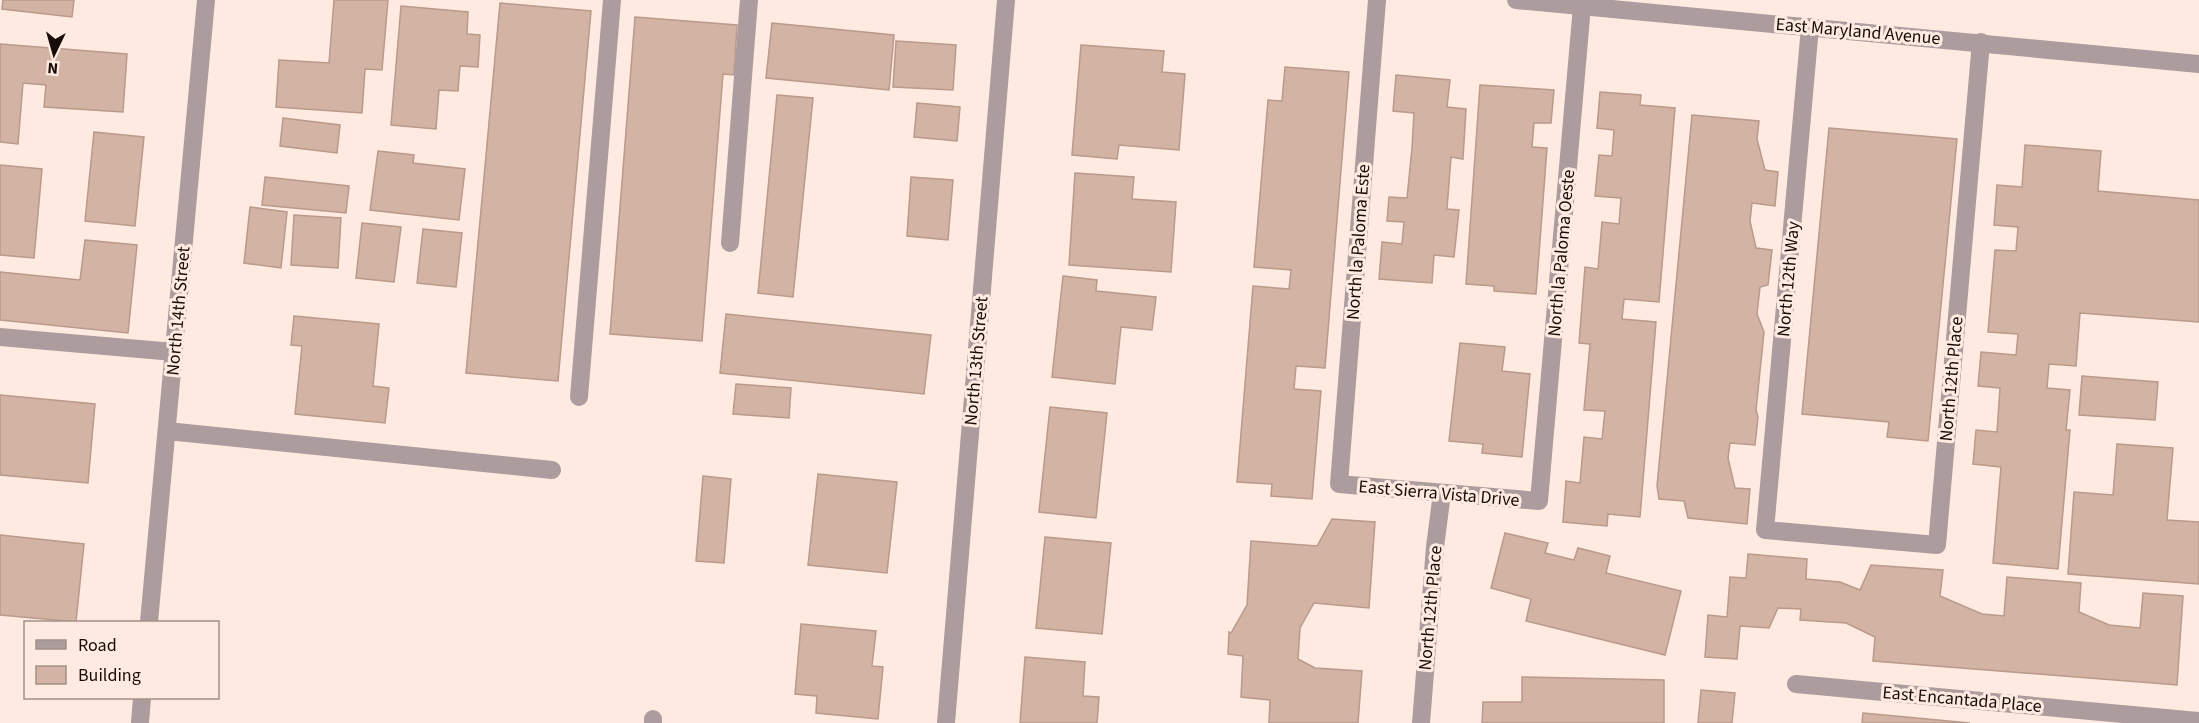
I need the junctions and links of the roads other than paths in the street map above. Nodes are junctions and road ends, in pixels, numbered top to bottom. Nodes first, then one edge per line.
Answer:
1 (206, 0) edge
2 (612, 0) edge
3 (750, 0) edge
4 (1006, 0) edge
5 (1377, 0) edge
6 (1516, 0) edge
7 (1582, 6) junction
8 (1713, 9) edge
9 (1810, 27) junction
10 (1981, 42) junction
11 (2199, 64) edge
12 (729, 243) dead end
13 (0, 337) edge
14 (174, 352) junction
15 (579, 397) dead end
16 (166, 431) junction
17 (552, 470) dead end
18 (1339, 484) joint
19 (1442, 493) junction
20 (1539, 501) joint
21 (1765, 530) joint
22 (149, 621) edge
23 (1796, 684) dead end
24 (142, 699) edge
25 (2199, 721) edge
26 (140, 723) edge
27 (946, 723) edge
28 (1421, 723) edge

1 - 14 street, North 14th Street
2 - 15 street
3 - 12 street
4 - 27 street, North 13th Street
5 - 18 street, North la Paloma Este
6 - 7 street, East Maryland Avenue
7 - 8 street, East Maryland Avenue
7 - 20 street, North la Paloma Oeste
8 - 9 street, East Maryland Avenue
9 - 10 street, East Maryland Avenue
9 - 21 street, North 12th Way
10 - 11 street, East Maryland Avenue
10 - 21 street, North 12th Place
13 - 14 street
14 - 16 street, North 14th Street
16 - 17 street
16 - 22 street, North 14th Street
18 - 19 street, East Sierra Vista Drive
19 - 20 street, East Sierra Vista Drive
19 - 28 street, North 12th Place
23 - 25 street, East Encantada Place
24 - 26 street

